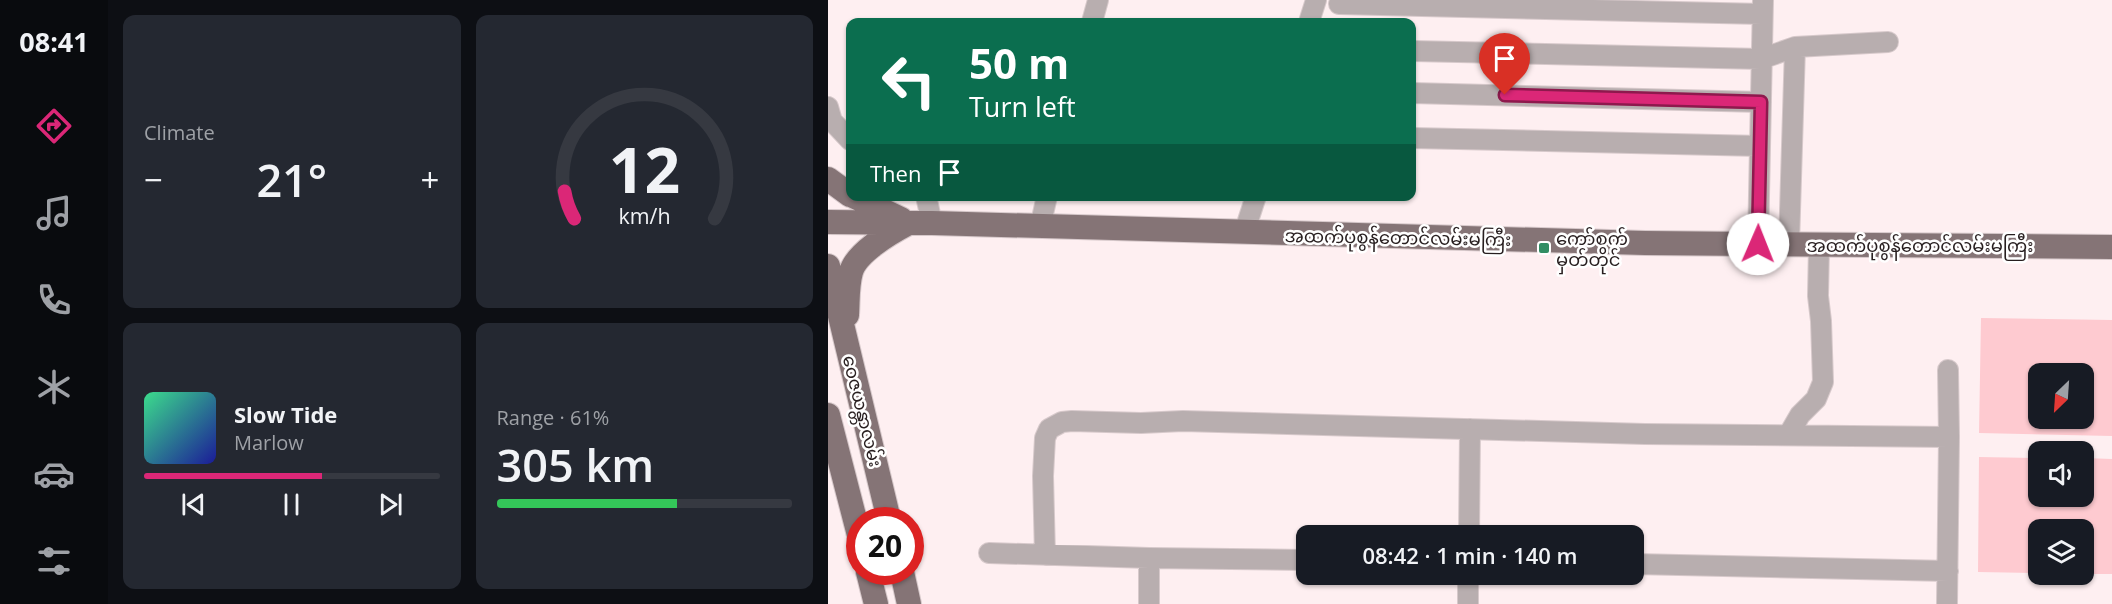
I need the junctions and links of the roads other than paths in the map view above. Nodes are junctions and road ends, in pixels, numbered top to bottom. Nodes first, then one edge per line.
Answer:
1 (1316, 0) edge
2 (1762, 7) edge
3 (1338, 9) edge
4 (1310, 18) edge
5 (1888, 42) dead end
6 (1795, 47) junction
7 (1416, 51) edge
8 (1761, 59) junction
9 (1416, 93) edge
10 (1761, 102) junction
11 (828, 106) edge
12 (846, 136) edge
13 (1416, 138) edge
14 (1760, 146) junction
15 (828, 179) edge
16 (846, 192) edge
17 (865, 201) edge
18 (925, 201) edge
19 (1046, 201) edge
20 (1254, 201) edge
21 (828, 222) edge
22 (920, 223) junction
23 (1040, 227) junction
24 (1244, 233) junction
25 (1758, 244) junction
26 (1789, 244) junction
27 (1819, 246) junction
28 (2112, 246) edge
29 (828, 266) edge
30 (847, 344) junction
31 (1948, 370) dead end
32 (828, 415) edge
33 (1470, 429) junction
34 (1789, 434) junction
35 (1949, 437) junction
36 (852, 507) edge
37 (886, 507) edge
38 (1469, 525) edge
39 (989, 553) dead end
40 (1045, 555) junction
41 (1149, 558) junction
42 (1296, 560) edge
43 (1644, 564) edge
44 (1948, 571) junction
45 (871, 585) edge
46 (905, 585) edge
47 (1468, 585) edge
48 (876, 604) edge
49 (909, 604) edge
50 (1149, 604) edge
51 (1468, 604) edge
52 (1947, 604) edge

1 - 4 street
2 - 3 street
2 - 8 street
5 - 6 street
6 - 8 street
6 - 26 street
7 - 8 street
8 - 10 street
9 - 10 street
10 - 14 street
11 - 12 street
13 - 14 street
14 - 25 street
15 - 16 main road
17 - 22 main road
18 - 22 street
19 - 23 street
20 - 24 street
21 - 22 main road, အထက်ပုစွန်တောင်လမ်းမကြီး
22 - 23 main road, အထက်ပုစွန်တောင်လမ်းမကြီး
22 - 30 main road
23 - 24 main road, အထက်ပုစွန်တောင်လမ်းမကြီး
24 - 25 main road, အထက်ပုစွန်တောင်လမ်းမကြီး
25 - 26 main road, အထက်ပုစွန်တောင်လမ်းမကြီး
26 - 27 main road, အထက်ပုစွန်တောင်လမ်းမကြီး
27 - 28 main road, အထက်ပုစွန်တောင်လမ်းမကြီး
27 - 34 street
29 - 30 main road, ဝေဇယန္တာလမ်း
30 - 37 main road, ဝေဇယန္တာလမ်း
31 - 35 street
32 - 36 main road, ဝေဇယန္တာလမ်း
33 - 34 street
33 - 38 street
33 - 40 street
34 - 35 street
35 - 44 street
39 - 40 street
40 - 41 street
41 - 42 street
41 - 50 street
43 - 44 street
44 - 52 street
45 - 48 main road
46 - 49 main road
47 - 51 street

